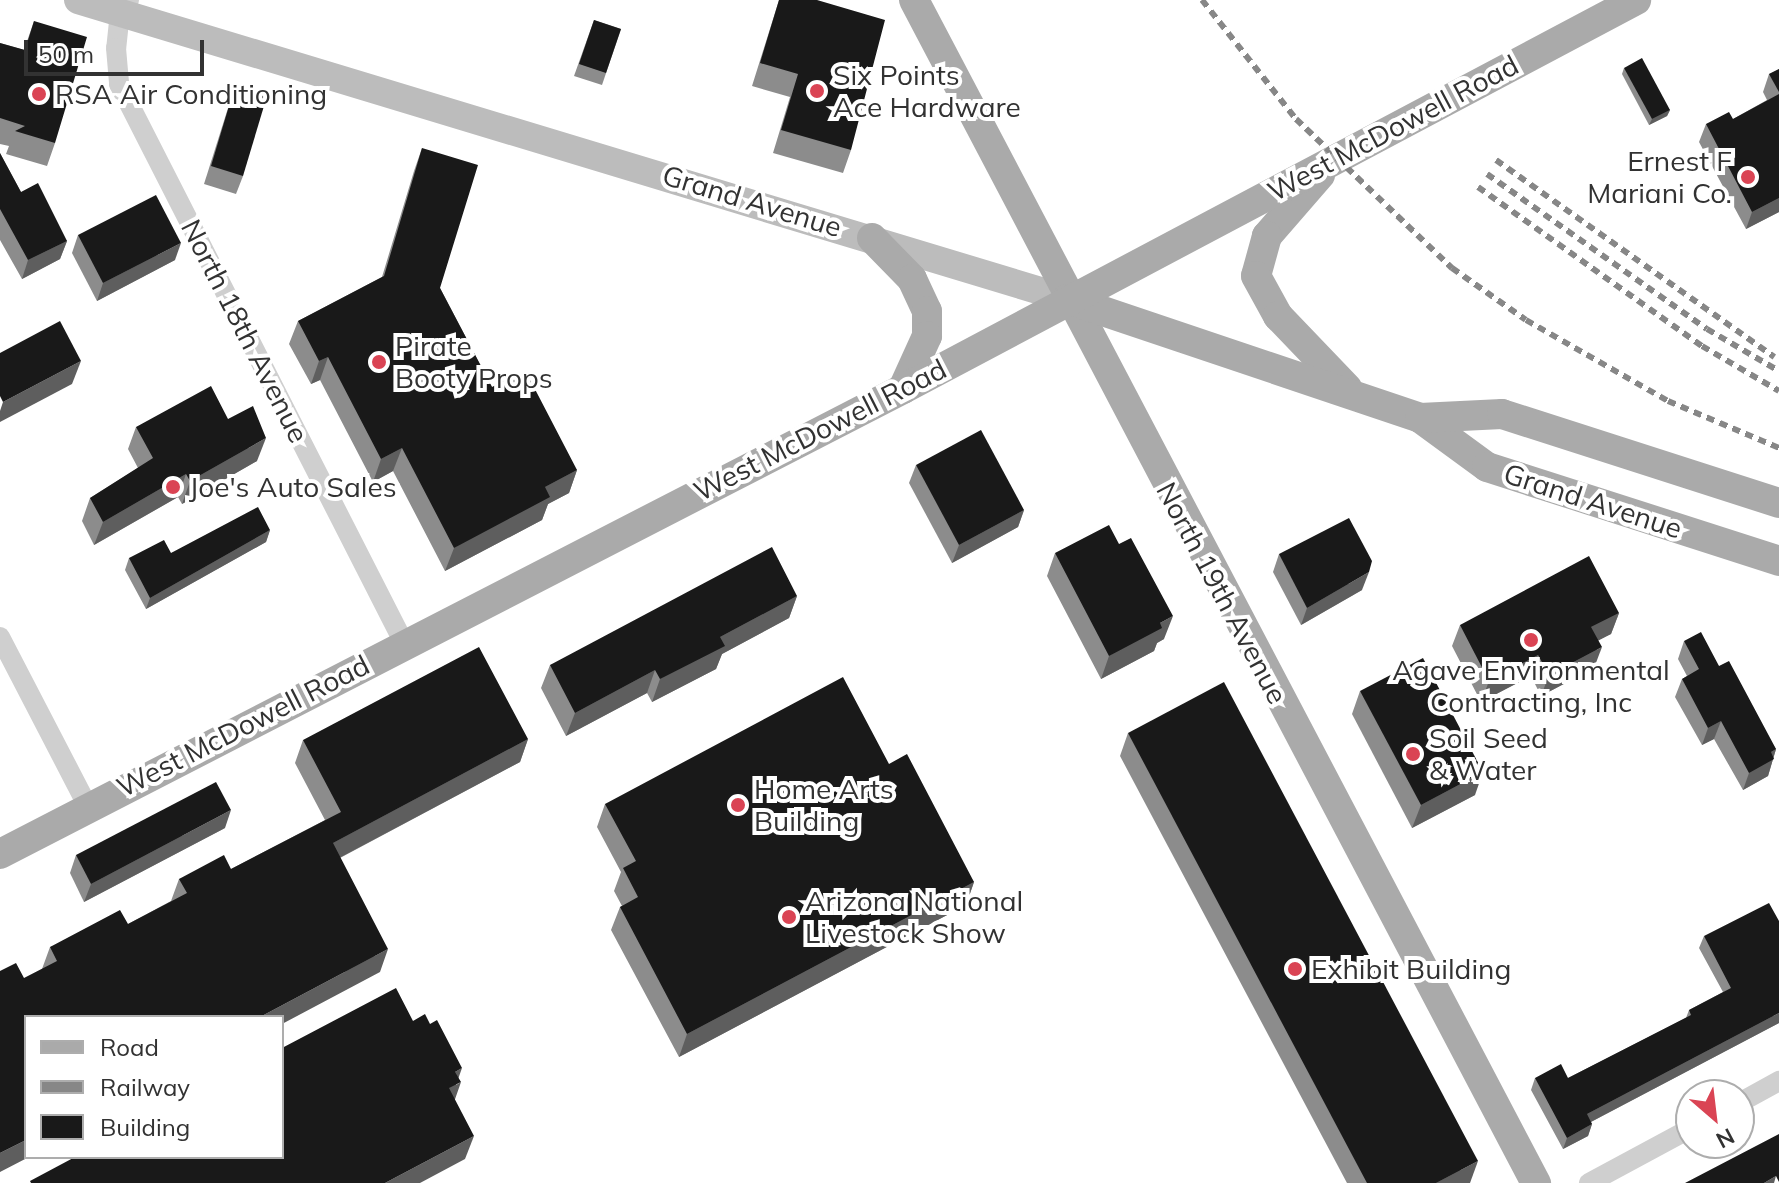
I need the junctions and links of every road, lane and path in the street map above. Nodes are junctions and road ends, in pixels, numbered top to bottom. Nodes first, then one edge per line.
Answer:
1 (78, 0) edge
2 (914, 0) edge
3 (1636, 0) edge
4 (124, 6) edge
5 (1335, 159) junction
6 (872, 238) junction
7 (1067, 299) junction
8 (903, 389) junction
9 (1351, 392) junction
10 (1420, 418) junction
11 (1779, 503) edge
12 (1779, 561) edge
13 (0, 637) edge
14 (404, 643) junction
15 (88, 807) junction
16 (0, 854) edge
17 (1779, 1081) edge
18 (1755, 1094) edge
19 (1675, 1137) edge
20 (1536, 1183) edge
21 (1589, 1183) edge

1 - 4 main road, Grand Avenue
2 - 7 main road, North 19th Avenue
3 - 5 main road, West McDowell Road
4 - 6 main road, Grand Avenue
4 - 14 street, North 18th Avenue
5 - 7 main road, West McDowell Road
5 - 9 main road
6 - 7 main road, Grand Avenue
6 - 8 main road
7 - 8 main road, West McDowell Road
7 - 9 main road, Grand Avenue
7 - 20 main road, North 19th Avenue
8 - 14 main road, West McDowell Road
9 - 10 main road, Grand Avenue
10 - 11 main road, Grand Avenue
10 - 12 main road, Grand Avenue
13 - 15 street
14 - 15 main road, West McDowell Road
15 - 16 main road, West McDowell Road
17 - 18 street
19 - 21 street

